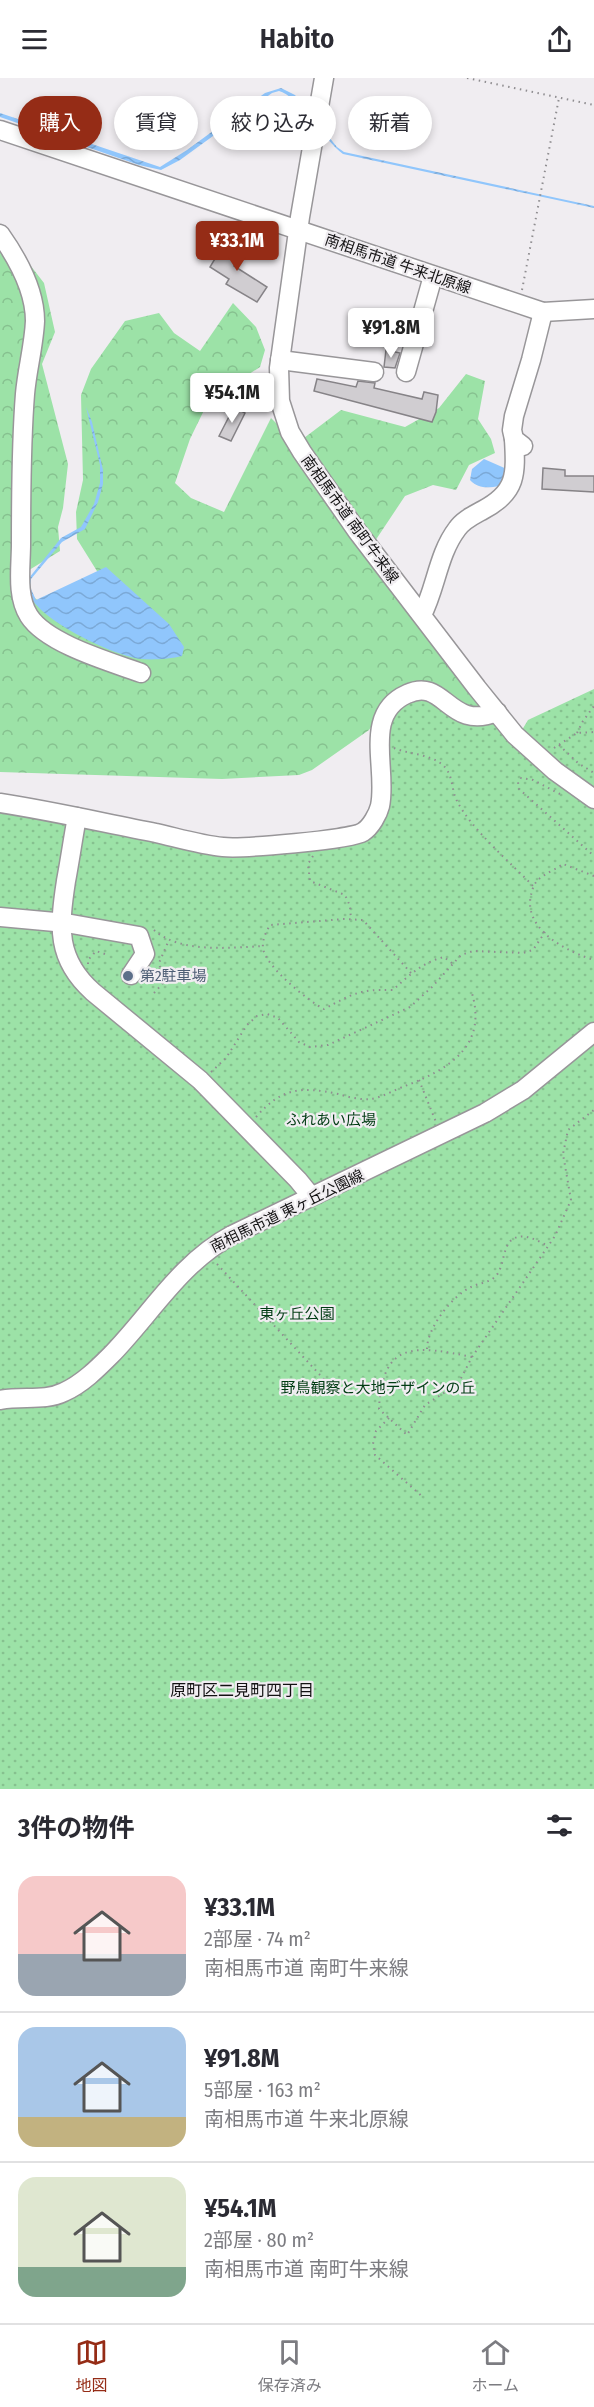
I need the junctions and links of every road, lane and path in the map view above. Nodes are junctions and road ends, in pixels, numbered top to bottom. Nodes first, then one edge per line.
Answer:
1 (324, 78) edge
2 (467, 78) edge
3 (559, 98) junction
4 (594, 105) edge
5 (0, 130) edge
6 (298, 230) junction
7 (0, 234) edge
8 (433, 276) junction
9 (519, 305) junction
10 (594, 309) edge
11 (543, 312) junction
12 (280, 360) junction
13 (374, 372) dead end
14 (406, 372) dead end
15 (422, 615) junction
16 (141, 673) dead end
17 (594, 706) edge
18 (497, 712) junction
19 (594, 732) edge
20 (577, 733) junction
21 (558, 744) junction
22 (380, 746) junction
23 (542, 760) junction
24 (594, 773) edge
25 (566, 798) dead end
26 (594, 799) edge
27 (0, 802) edge
28 (77, 817) junction
29 (324, 840) junction
30 (594, 856) edge
31 (594, 876) edge
32 (534, 886) junction
33 (0, 917) edge
34 (351, 920) junction
35 (61, 923) junction
36 (152, 929) dead end
37 (544, 932) junction
38 (170, 939) junction
39 (262, 946) junction
40 (594, 960) edge
41 (453, 964) junction
42 (411, 973) junction
43 (131, 975) dead end
44 (471, 990) dead end
45 (154, 993) dead end
46 (594, 1032) edge
47 (200, 1080) junction
48 (419, 1080) junction
49 (594, 1110) edge
50 (246, 1129) junction
51 (444, 1133) junction
52 (311, 1196) junction
53 (548, 1246) junction
54 (205, 1251) junction
55 (427, 1349) junction
56 (472, 1357) junction
57 (380, 1394) junction
58 (0, 1401) edge
59 (389, 1418) junction
60 (424, 1498) dead end

1 - 6 street, 南相馬市道 南町牛来線
2 - 3 path
3 - 4 path
3 - 9 path
5 - 6 street, 南相馬市道 牛来北原線
6 - 8 street, 南相馬市道 牛来北原線
6 - 12 street, 南相馬市道 南町牛来線
7 - 16 street
8 - 9 street, 南相馬市道 牛来北原線
8 - 14 street
9 - 11 street, 南相馬市道 牛来北原線
10 - 11 street, 南相馬市道 牛来北原線
11 - 15 street
12 - 13 street
12 - 15 street, 南相馬市道 南町牛来線
15 - 18 street, 南相馬市道 南町牛来線
17 - 20 path
18 - 22 street
18 - 23 street, 南相馬市道 南町牛来線
19 - 20 path
20 - 21 path
21 - 23 path
21 - 24 path
22 - 29 street
22 - 32 path
23 - 26 street, 南相馬市道 南町牛来線
25 - 30 path
27 - 28 street
28 - 29 street
28 - 35 street
29 - 34 path
31 - 32 path
32 - 37 path
33 - 35 street
34 - 39 path
34 - 42 path
35 - 43 street
35 - 47 street
36 - 38 path
37 - 40 path
37 - 41 path
38 - 39 path
38 - 45 path
39 - 42 path
41 - 42 path
41 - 47 path
44 - 48 path
46 - 51 street, 南相馬市道 東ヶ丘公園線
47 - 50 street
48 - 50 path
48 - 51 path
49 - 53 path
50 - 52 street
51 - 52 street, 南相馬市道 東ヶ丘公園線
52 - 54 street, 南相馬市道 東ヶ丘公園線
53 - 55 path
53 - 56 path
54 - 57 path
54 - 58 street, 南相馬市道 東ヶ丘公園線
55 - 56 path
55 - 57 path
56 - 59 path
57 - 59 path
59 - 60 path

